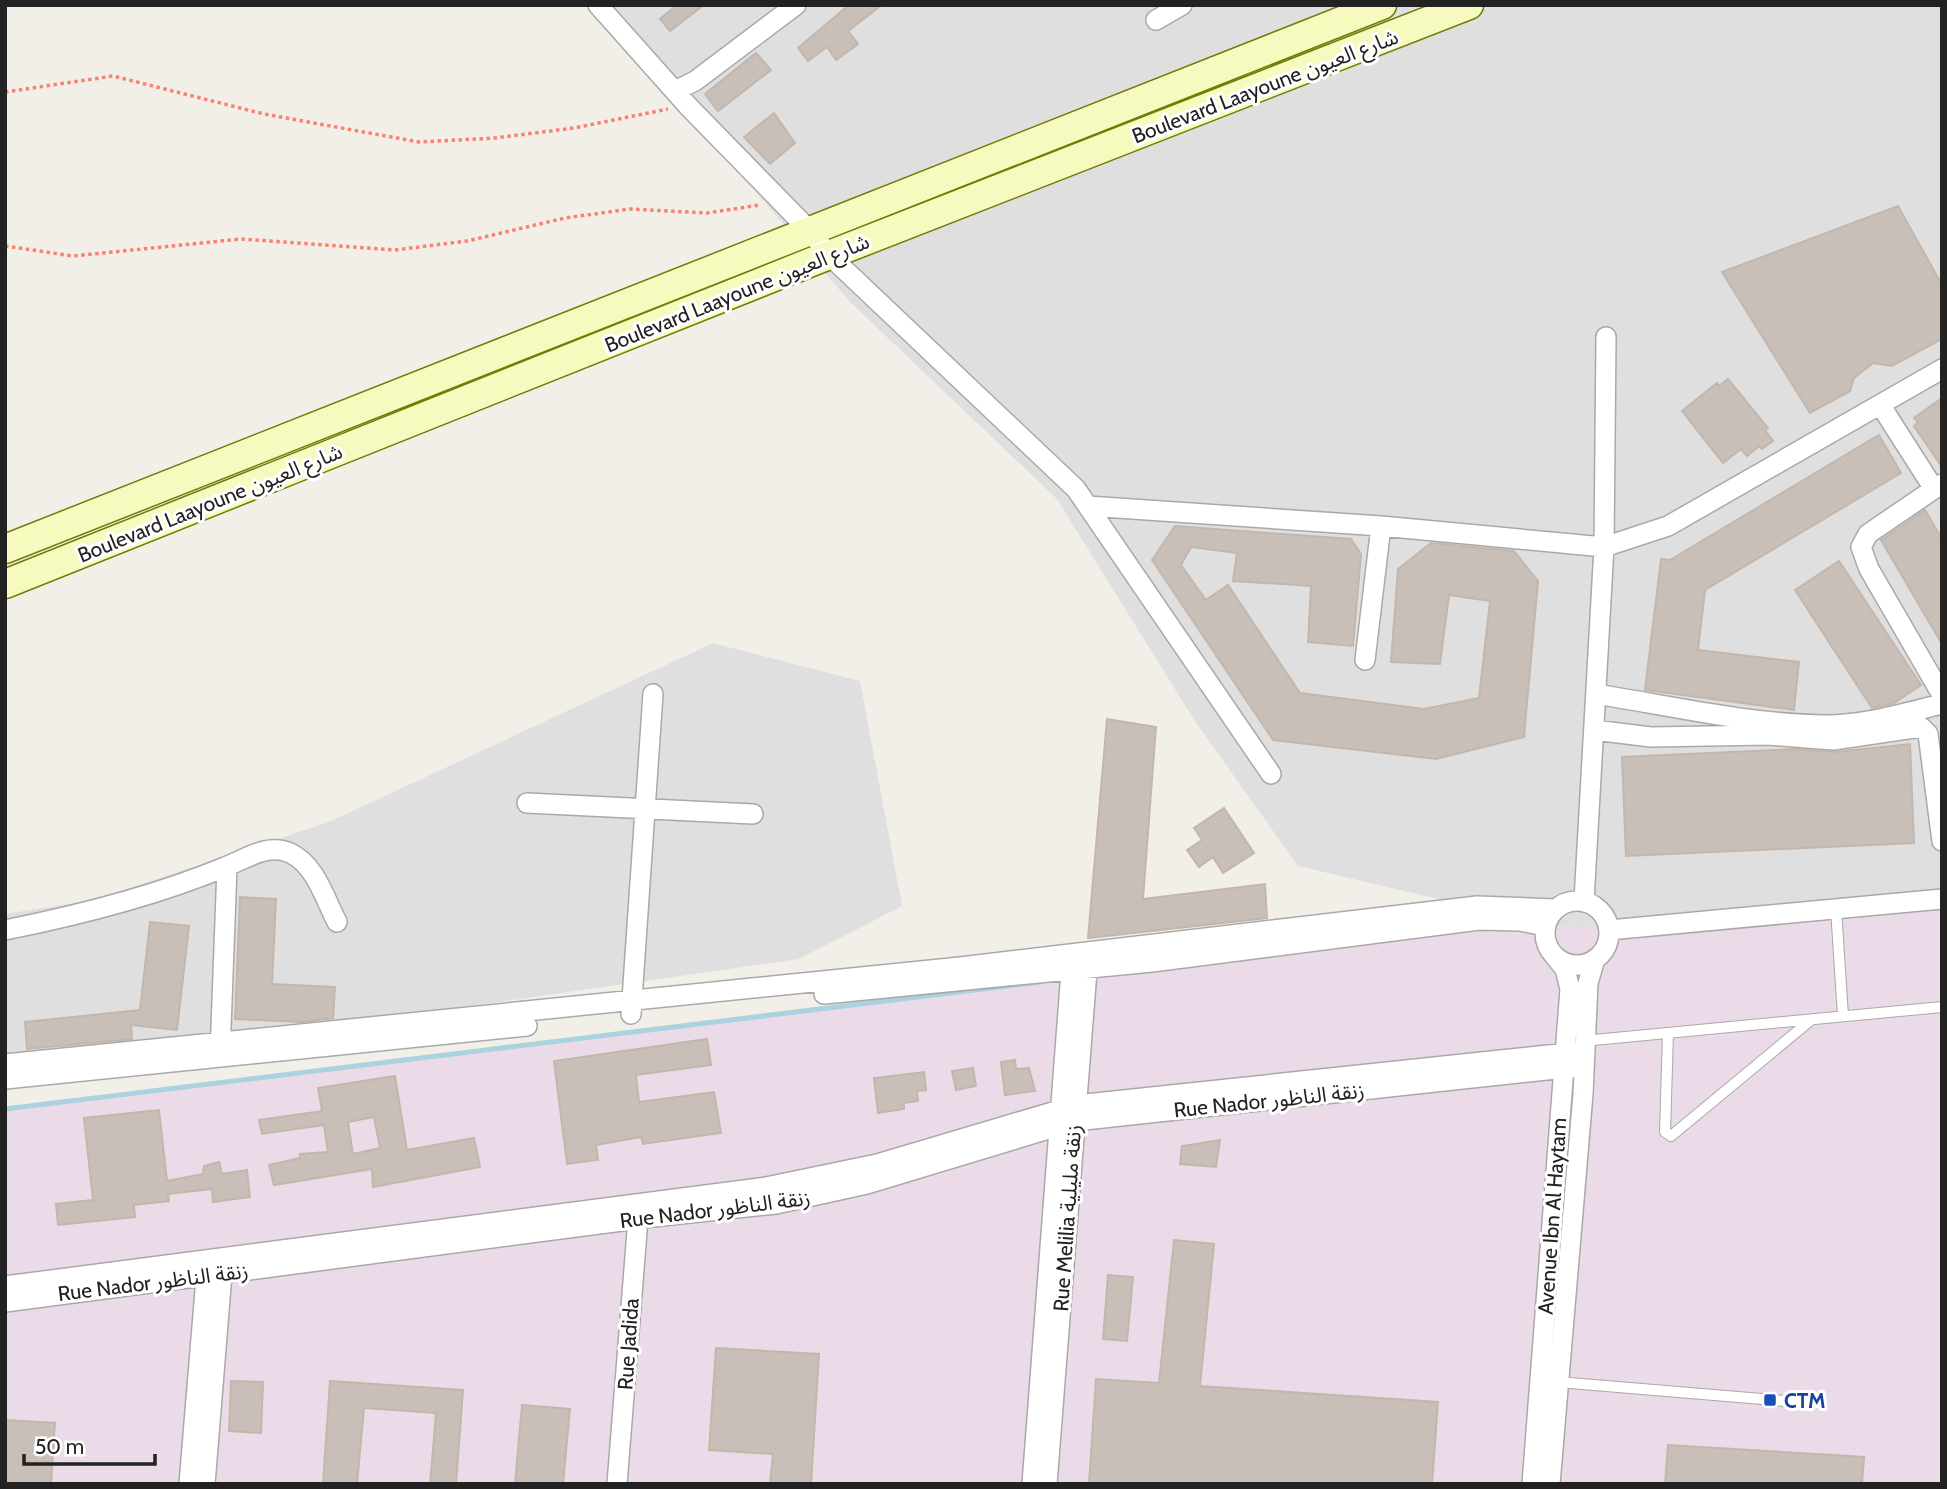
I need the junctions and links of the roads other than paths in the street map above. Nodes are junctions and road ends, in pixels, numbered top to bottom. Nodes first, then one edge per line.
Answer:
1 (598, 5) edge
2 (796, 5) edge
3 (1182, 5) edge
4 (1382, 5) edge
5 (1469, 5) edge
6 (1156, 20) dead end
7 (681, 98) junction
8 (811, 232) junction
9 (830, 255) junction
10 (1605, 337) dead end
11 (1942, 369) edge
12 (1881, 406) junction
13 (1938, 487) edge
14 (1087, 506) junction
15 (1381, 526) junction
16 (1604, 547) junction
17 (5, 549) edge
18 (5, 584) edge
19 (1365, 660) dead end
20 (653, 694) dead end
21 (1596, 694) junction
22 (1942, 695) edge
23 (1942, 704) edge
24 (1870, 728) junction
25 (1594, 730) junction
26 (1270, 774) dead end
27 (527, 803) dead end
28 (645, 807) junction
29 (753, 814) dead end
30 (1942, 841) edge
31 (227, 867) junction
32 (1942, 899) edge
33 (1584, 901) junction
34 (1556, 909) junction
35 (1836, 909) junction
36 (337, 922) dead end
37 (1545, 926) junction
38 (5, 930) edge
39 (1609, 930) junction
40 (1553, 954) junction
41 (1595, 959) junction
42 (1080, 961) junction
43 (1942, 1007) edge
44 (631, 1008) junction
45 (1843, 1016) junction
46 (1811, 1020) junction
47 (1668, 1033) junction
48 (220, 1049) junction
49 (1575, 1054) junction
50 (5, 1064) edge
51 (5, 1079) edge
52 (1068, 1115) junction
53 (633, 1212) junction
54 (214, 1267) junction
55 (5, 1286) edge
56 (5, 1302) edge
57 (1558, 1382) junction
58 (1809, 1403) dead end
59 (1545, 1427) junction
60 (189, 1484) edge
61 (205, 1484) edge
62 (605, 1484) edge
63 (617, 1484) edge
64 (1032, 1484) edge
65 (1047, 1484) edge
66 (1532, 1484) edge
67 (1550, 1484) edge

1 - 7 street
2 - 7 street
3 - 6 street
4 - 8 street, Boulevard Laayoune شارع العيون
5 - 9 street, Boulevard Laayoune شارع العيون
7 - 8 street
8 - 9 street
8 - 17 street, Boulevard Laayoune شارع العيون
9 - 14 street
9 - 18 street, Boulevard Laayoune شارع العيون
10 - 16 street
11 - 12 street
12 - 13 street
12 - 16 street
13 - 22 street
14 - 15 street
14 - 26 street
15 - 16 street
15 - 19 street
16 - 21 street
20 - 28 street
21 - 24 street
21 - 25 street
23 - 24 street
24 - 25 street
24 - 30 street
25 - 33 street
27 - 28 street
28 - 29 street
28 - 44 street
31 - 36 street
31 - 38 street
31 - 48 street
32 - 35 street
33 - 34 street
33 - 39 street
34 - 37 street
34 - 42 street
35 - 39 street
35 - 45 lane
37 - 40 street
37 - 42 street
39 - 41 street
40 - 41 street
40 - 49 street, Avenue Ibn Al Haytam
41 - 49 street, Avenue Ibn Al Haytam
42 - 44 street
42 - 52 street, Rue Melilia زنقة مليلية
43 - 45 lane
44 - 48 street
45 - 46 lane
46 - 47 lane
46 - 47 lane
47 - 49 lane
48 - 50 street
48 - 51 street
49 - 52 street, Rue Nador زنقة الناظور
49 - 57 street, Avenue Ibn Al Haytam
49 - 59 street, Avenue Ibn Al Haytam
52 - 53 street, Rue Nador زنقة الناظور
52 - 64 street, Rue Melilia زنقة مليلية
52 - 65 street, Rue Melilia زنقة مليلية
53 - 54 street, Rue Nador زنقة الناظور
53 - 62 street, Rue Jadida
53 - 63 street, Rue Jadida
54 - 55 street, Rue Nador زنقة الناظور
54 - 56 street, Rue Nador زنقة الناظور
54 - 60 street
54 - 61 street
57 - 58 lane
57 - 59 street, Avenue Ibn Al Haytam
59 - 66 street, Avenue Ibn Al Haytam
59 - 67 street, Avenue Ibn Al Haytam

